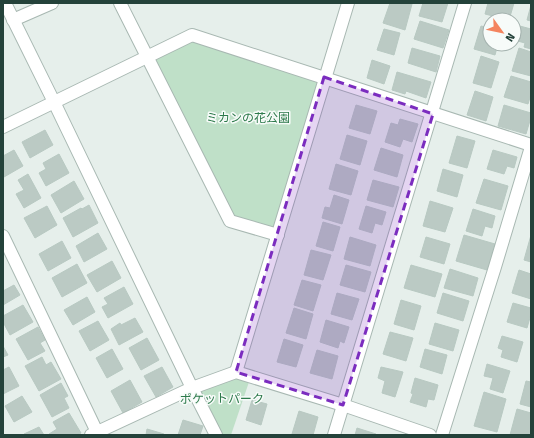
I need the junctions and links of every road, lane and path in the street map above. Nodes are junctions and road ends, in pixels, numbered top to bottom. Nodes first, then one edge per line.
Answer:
1 (5, 3) edge
2 (52, 3) edge
3 (120, 3) edge
4 (348, 3) edge
5 (465, 3) edge
6 (13, 20) junction
7 (147, 57) junction
8 (324, 78) junction
9 (54, 102) junction
10 (432, 114) junction
11 (3, 127) edge
12 (531, 146) edge
13 (278, 235) junction
14 (3, 236) edge
15 (236, 372) junction
16 (192, 388) junction
17 (343, 405) junction
18 (94, 434) edge
19 (216, 435) edge
20 (334, 435) edge
21 (430, 435) edge
22 (442, 435) edge

1 - 6 street
2 - 6 street
3 - 7 street
4 - 8 street
5 - 10 street
6 - 9 street
7 - 8 street
7 - 9 street
7 - 13 street
8 - 10 street
8 - 13 street
9 - 11 street
9 - 16 street
10 - 12 street
10 - 17 street
12 - 22 street
13 - 15 street
14 - 18 street
15 - 16 street
15 - 17 street
16 - 18 street
16 - 19 street
17 - 20 street
17 - 21 street

